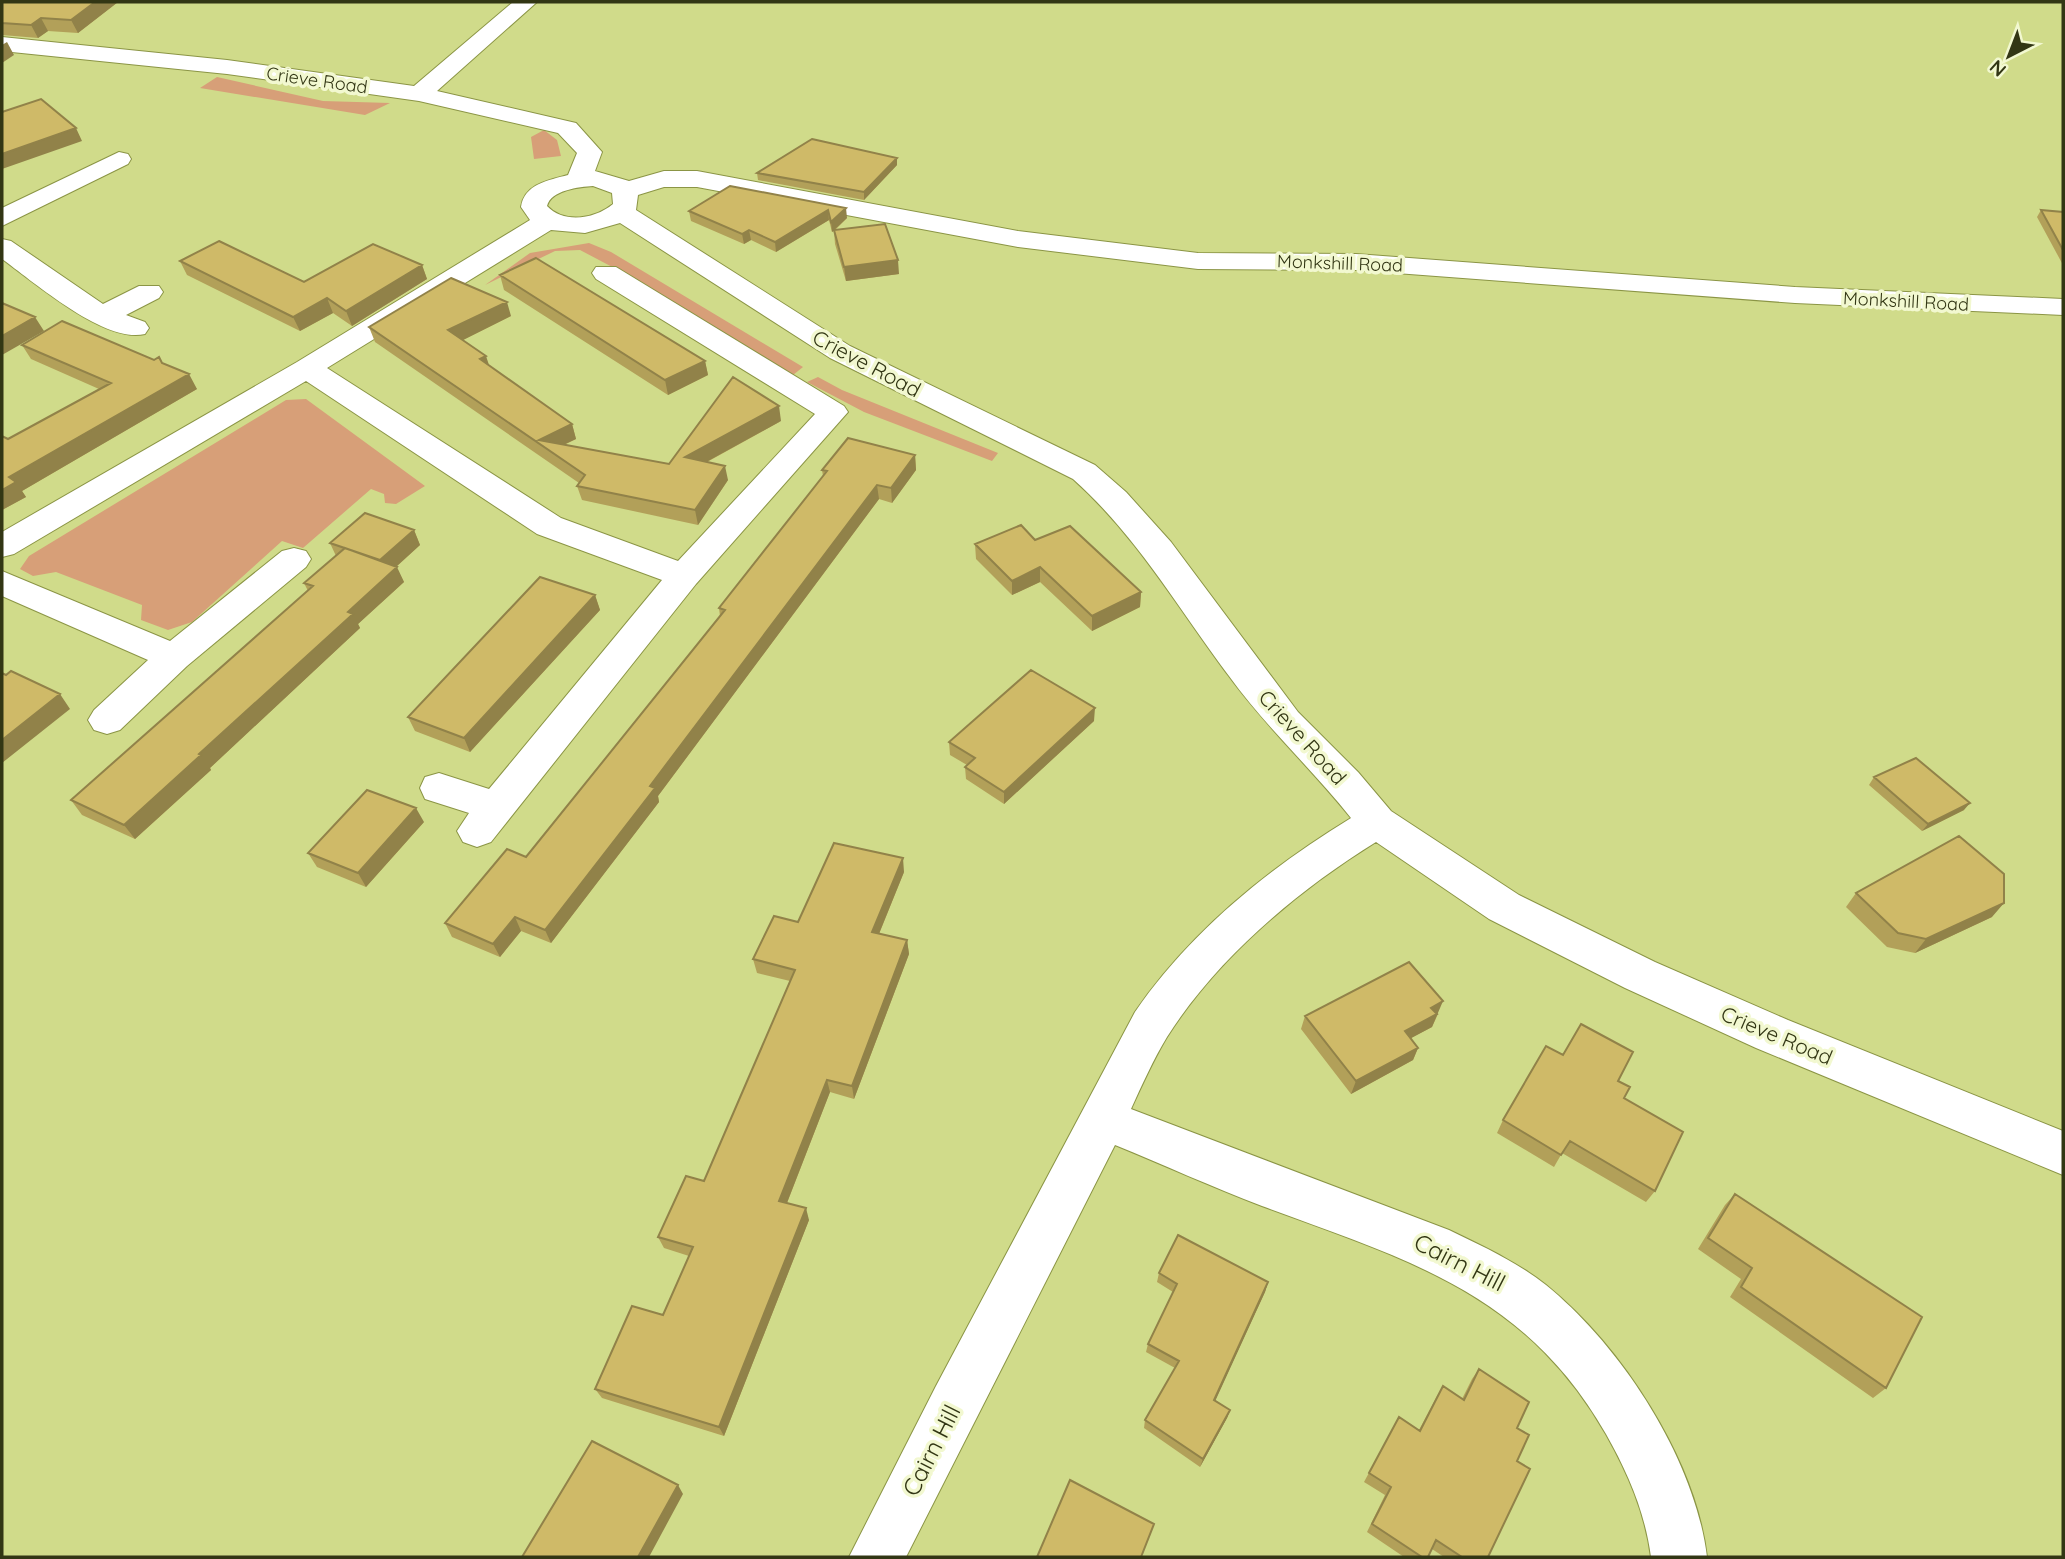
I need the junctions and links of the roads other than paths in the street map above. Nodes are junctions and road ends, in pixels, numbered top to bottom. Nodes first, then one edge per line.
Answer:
1 (526, 2) edge
2 (2, 44) edge
3 (419, 94) junction
4 (119, 159) dead end
5 (579, 179) junction
6 (623, 202) junction
7 (2, 218) edge
8 (549, 220) junction
9 (2, 247) edge
10 (606, 273) dead end
11 (149, 292) dead end
12 (2063, 307) edge
13 (102, 316) junction
14 (135, 328) dead end
15 (307, 368) junction
16 (2, 546) edge
17 (294, 558) dead end
18 (684, 576) junction
19 (2, 583) edge
20 (174, 657) junction
21 (107, 720) dead end
22 (439, 788) dead end
23 (1377, 822) junction
24 (1104, 1120) junction
25 (2063, 1153) edge
26 (877, 1557) edge
27 (1679, 1557) edge

1 - 3 street
2 - 3 street, Crieve Road
3 - 5 street, Crieve Road
4 - 7 street
5 - 6 street, Crieve Road
5 - 8 street
6 - 8 street, Monkshill Road
6 - 12 street, Monkshill Road
6 - 23 street, Crieve Road
8 - 15 street
9 - 13 street
10 - 18 street
11 - 13 street
13 - 14 street
15 - 16 street
15 - 18 street
17 - 20 street
18 - 22 street
19 - 20 street
20 - 21 street
23 - 24 street, Cairn Hill
23 - 25 street, Crieve Road
24 - 26 street, Cairn Hill
24 - 27 street, Cairn Hill

